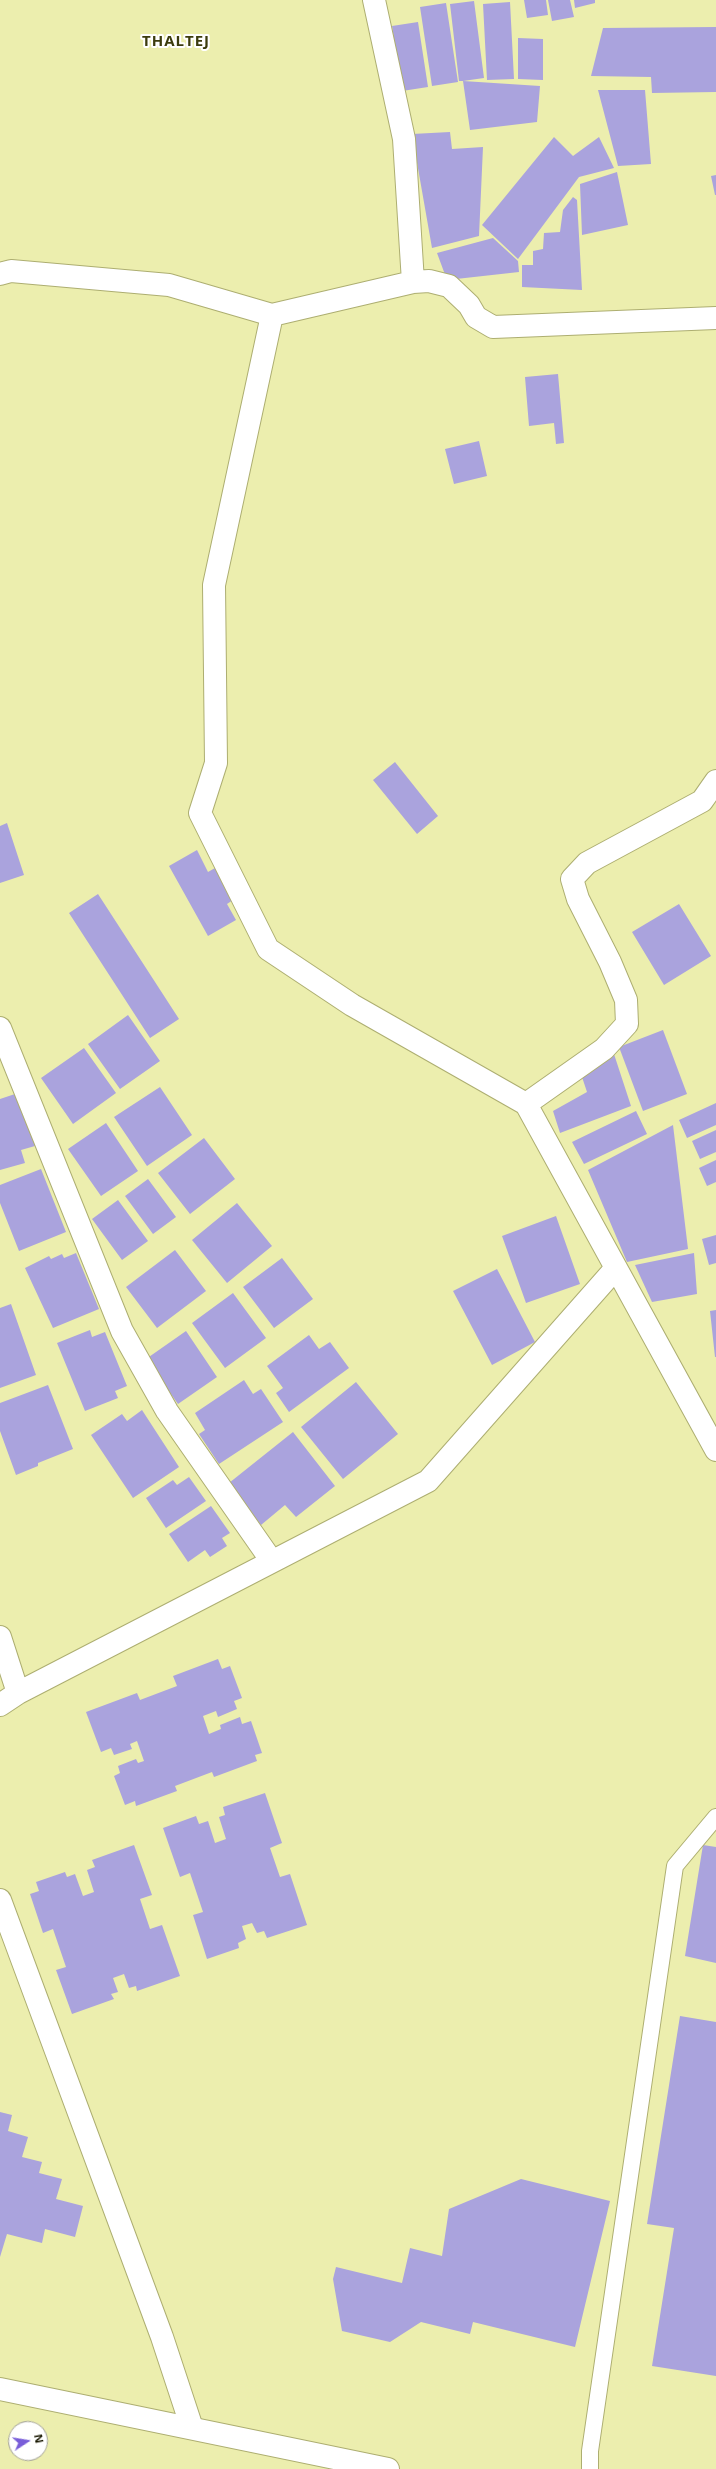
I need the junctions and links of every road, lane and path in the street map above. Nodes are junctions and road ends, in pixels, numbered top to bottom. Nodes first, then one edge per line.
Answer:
1 (374, 0) edge
2 (0, 274) edge
3 (413, 282) junction
4 (272, 314) junction
5 (716, 318) edge
6 (716, 781) edge
7 (0, 1028) edge
8 (526, 1104) junction
9 (616, 1268) junction
10 (716, 1450) edge
11 (271, 1560) junction
12 (0, 1637) edge
13 (18, 1693) junction
14 (0, 1705) edge
15 (716, 1817) edge
16 (0, 1900) edge
17 (0, 2389) edge
18 (192, 2428) junction
19 (388, 2469) edge
20 (590, 2469) edge

1 - 3 street
2 - 4 street
3 - 4 street
3 - 5 street
4 - 8 street
6 - 8 street
7 - 11 street
8 - 9 street
9 - 10 street
9 - 11 street
11 - 13 street
12 - 13 street
13 - 14 street
15 - 20 lane
16 - 18 street
17 - 18 street
18 - 19 street

